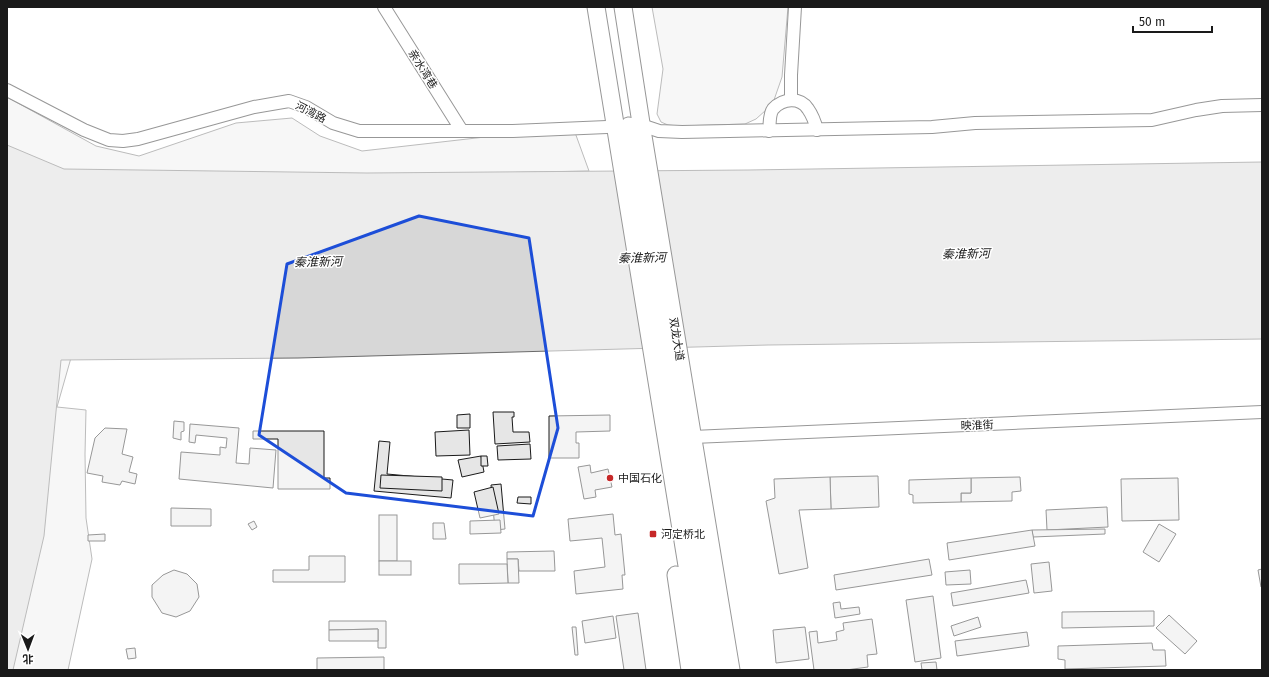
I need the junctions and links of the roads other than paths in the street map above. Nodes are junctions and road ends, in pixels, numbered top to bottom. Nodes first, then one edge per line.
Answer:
1 (384, 7) edge
2 (585, 7) edge
3 (596, 7) edge
4 (611, 7) edge
5 (623, 7) edge
6 (795, 7) edge
7 (7, 90) edge
8 (791, 99) junction
9 (1262, 105) edge
10 (642, 130) junction
11 (817, 130) junction
12 (462, 131) junction
13 (769, 131) junction
14 (608, 133) junction
15 (1262, 412) edge
16 (678, 434) junction
17 (690, 670) edge
18 (704, 670) edge
19 (718, 670) edge
20 (731, 670) edge

1 - 12 street, 亲水湾巷
2 - 14 highway
3 - 16 highway
4 - 16 highway
5 - 10 highway, 双龙大道
6 - 8 street
7 - 12 street, 河湾路
8 - 11 street
8 - 13 street
9 - 11 street
10 - 13 street
10 - 16 highway, 双龙大道
11 - 13 street
12 - 14 street, 河湾路
14 - 17 highway
15 - 16 street, 映淮街
16 - 18 highway
16 - 19 highway
16 - 20 highway, 双龙大道

